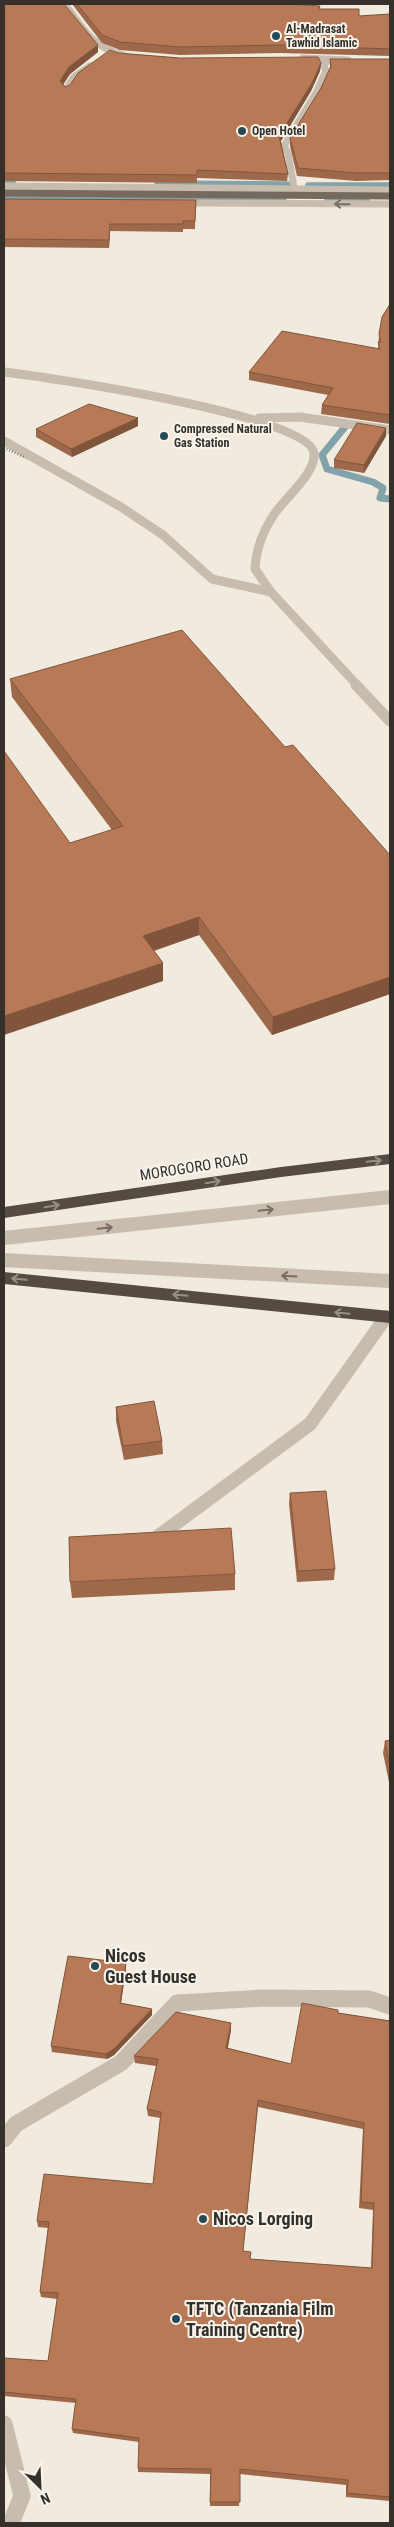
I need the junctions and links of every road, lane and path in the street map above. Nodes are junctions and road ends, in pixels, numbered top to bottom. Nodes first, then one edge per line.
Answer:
1 (66, 4) edge
2 (108, 52) junction
3 (133, 56) edge
4 (297, 58) edge
5 (333, 60) junction
6 (352, 60) edge
7 (66, 89) edge
8 (4, 186) edge
9 (294, 188) junction
10 (390, 190) edge
11 (4, 193) edge
12 (390, 196) edge
13 (4, 201) edge
14 (390, 204) edge
15 (4, 372) edge
16 (252, 418) junction
17 (390, 430) edge
18 (4, 441) edge
19 (271, 592) junction
20 (390, 721) edge
21 (390, 1160) edge
22 (390, 1197) edge
23 (4, 1213) edge
24 (4, 1238) edge
25 (4, 1260) edge
26 (4, 1278) edge
27 (390, 1281) edge
28 (388, 1317) edge
29 (152, 1541) edge
30 (390, 2006) edge
31 (4, 2139) edge
32 (4, 2424) edge
33 (11, 2523) edge

1 - 2 street
2 - 3 street
2 - 7 street
4 - 5 street
5 - 6 street
5 - 9 street
8 - 9 street
9 - 10 street
11 - 12 main road
14 -> 13 street
15 - 16 street
16 - 17 street
16 - 19 street
18 - 19 street
19 - 20 street
23 -> 21 highway, MOROGORO ROAD
24 -> 22 street
27 -> 25 street
28 -> 26 highway
28 - 29 street
30 - 31 street
32 - 33 street

